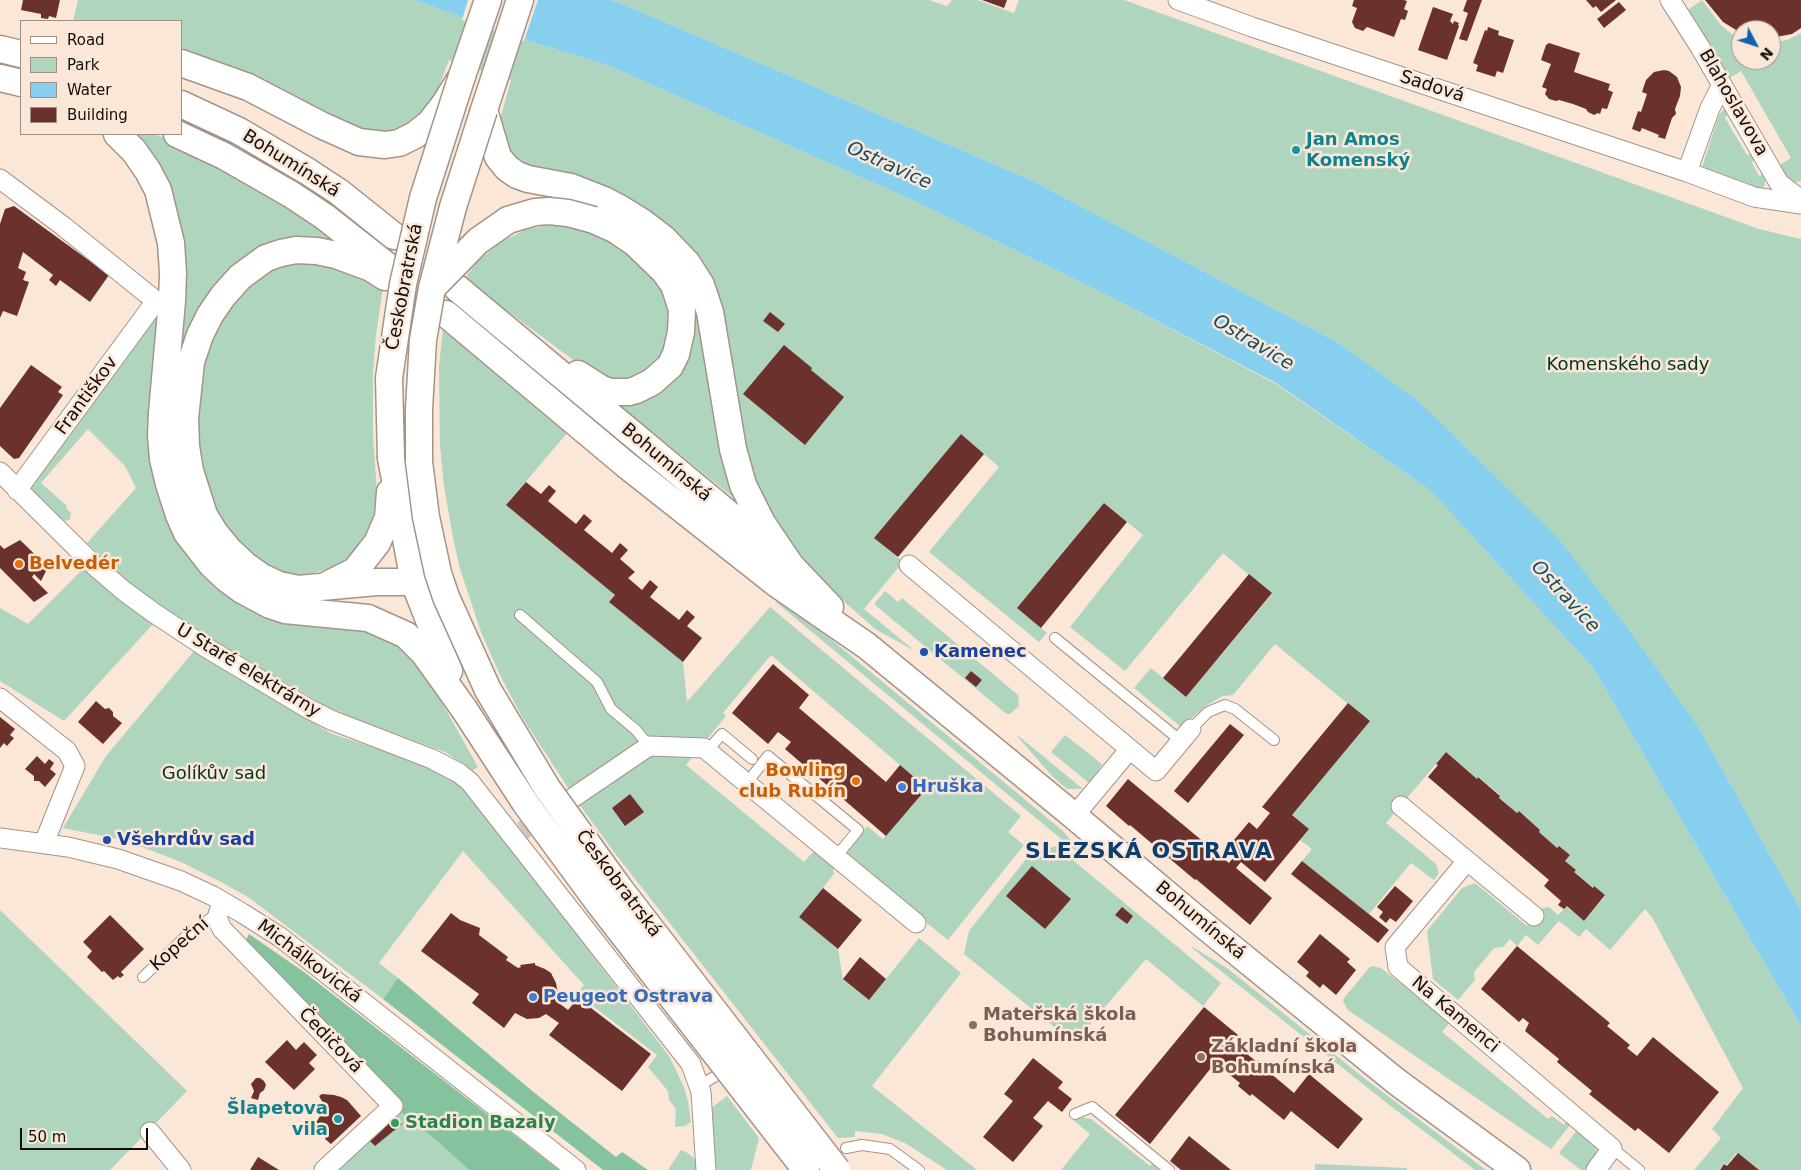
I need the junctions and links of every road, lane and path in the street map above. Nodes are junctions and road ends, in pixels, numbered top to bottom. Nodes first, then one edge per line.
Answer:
1 (488, 0) edge
2 (520, 0) edge
3 (1178, 0) edge
4 (1670, 0) edge
5 (0, 44) edge
6 (20, 46) edge
7 (0, 49) edge
8 (20, 54) edge
9 (182, 63) edge
10 (462, 76) junction
11 (1722, 85) junction
12 (182, 104) edge
13 (484, 110) junction
14 (118, 135) edge
15 (179, 135) edge
16 (1687, 172) junction
17 (1, 181) edge
18 (1801, 200) edge
19 (1801, 204) edge
20 (599, 210) junction
21 (394, 236) dead end
22 (432, 288) junction
23 (457, 288) dead end
24 (164, 301) junction
25 (446, 316) dead end
26 (494, 319) junction
27 (391, 458) junction
28 (0, 472) edge
29 (17, 490) junction
30 (909, 565) dead end
31 (791, 566) junction
32 (438, 573) junction
33 (414, 582) junction
34 (320, 596) junction
35 (520, 615) dead end
36 (1055, 638) dead end
37 (867, 646) junction
38 (0, 698) edge
39 (464, 708) junction
40 (1186, 735) junction
41 (1274, 740) dead end
42 (649, 746) junction
43 (1130, 748) junction
44 (707, 751) junction
45 (752, 759) dead end
46 (746, 784) junction
47 (574, 797) dead end
48 (1401, 806) dead end
49 (1074, 816) junction
50 (0, 838) edge
51 (44, 842) junction
52 (835, 858) junction
53 (1467, 861) junction
54 (220, 907) junction
55 (1534, 916) dead end
56 (916, 923) dead end
57 (143, 976) dead end
58 (1075, 1114) dead end
59 (150, 1132) dead end
60 (1612, 1148) junction
61 (841, 1159) edge
62 (181, 1170) edge
63 (324, 1170) edge
64 (576, 1170) edge
65 (706, 1170) edge
66 (806, 1170) edge
67 (920, 1170) edge
68 (1169, 1170) edge
69 (1517, 1170) edge
70 (1596, 1170) edge
71 (1639, 1170) edge

1 - 10 main road, Českobratrská
2 - 13 main road, Českobratrská
3 - 16 street, Sadová
4 - 11 street, Blahoslavova
5 - 6 main road
7 - 8 main road
9 - 10 main road, bridge
10 - 27 main road, Českobratrská, bridge
11 - 16 street
11 - 18 street, Blahoslavova
12 - 21 main road, Bohumínská
13 - 20 main road
13 - 22 main road, Českobratrská, bridge
14 - 24 main road
15 - 34 main road, Bohumínská
16 - 19 street, Sadová
17 - 24 street
20 - 22 main road, bridge
20 - 26 main road
20 - 31 main road
22 - 32 main road, Českobratrská, bridge
23 - 26 main road, Bohumínská
24 - 29 street, Františkov
24 - 34 main road
25 - 37 main road, Bohumínská
26 - 31 main road, Bohumínská
27 - 33 main road, Českobratrská
27 - 34 main road
28 - 29 street, U Staré elektrárny
29 - 65 street, U Staré elektrárny
30 - 43 street
31 - 37 main road, Bohumínská
32 - 33 main road
32 - 61 main road, Českobratrská, bridge
33 - 34 main road
33 - 39 main road, Českobratrská
34 - 39 main road
35 - 42 lane
36 - 40 lane
37 - 49 main road, Bohumínská
38 - 51 street
39 - 66 main road, Českobratrská, bridge
40 - 41 lane
40 - 43 street
42 - 44 street
42 - 47 street
43 - 49 street
44 - 45 lane
44 - 46 street
46 - 52 street
46 - 52 lane
48 - 53 street
49 - 69 main road, Bohumínská
50 - 51 street, Michálkovická
51 - 54 street, Michálkovická
52 - 56 street
53 - 55 street
53 - 60 street, Na Kamenci
54 - 57 lane, Kopeční
54 - 63 street, Čedičová
54 - 64 street, Michálkovická
58 - 68 lane
59 - 62 street
60 - 70 street
60 - 71 lane, Na Kamenci
61 - 67 lane

